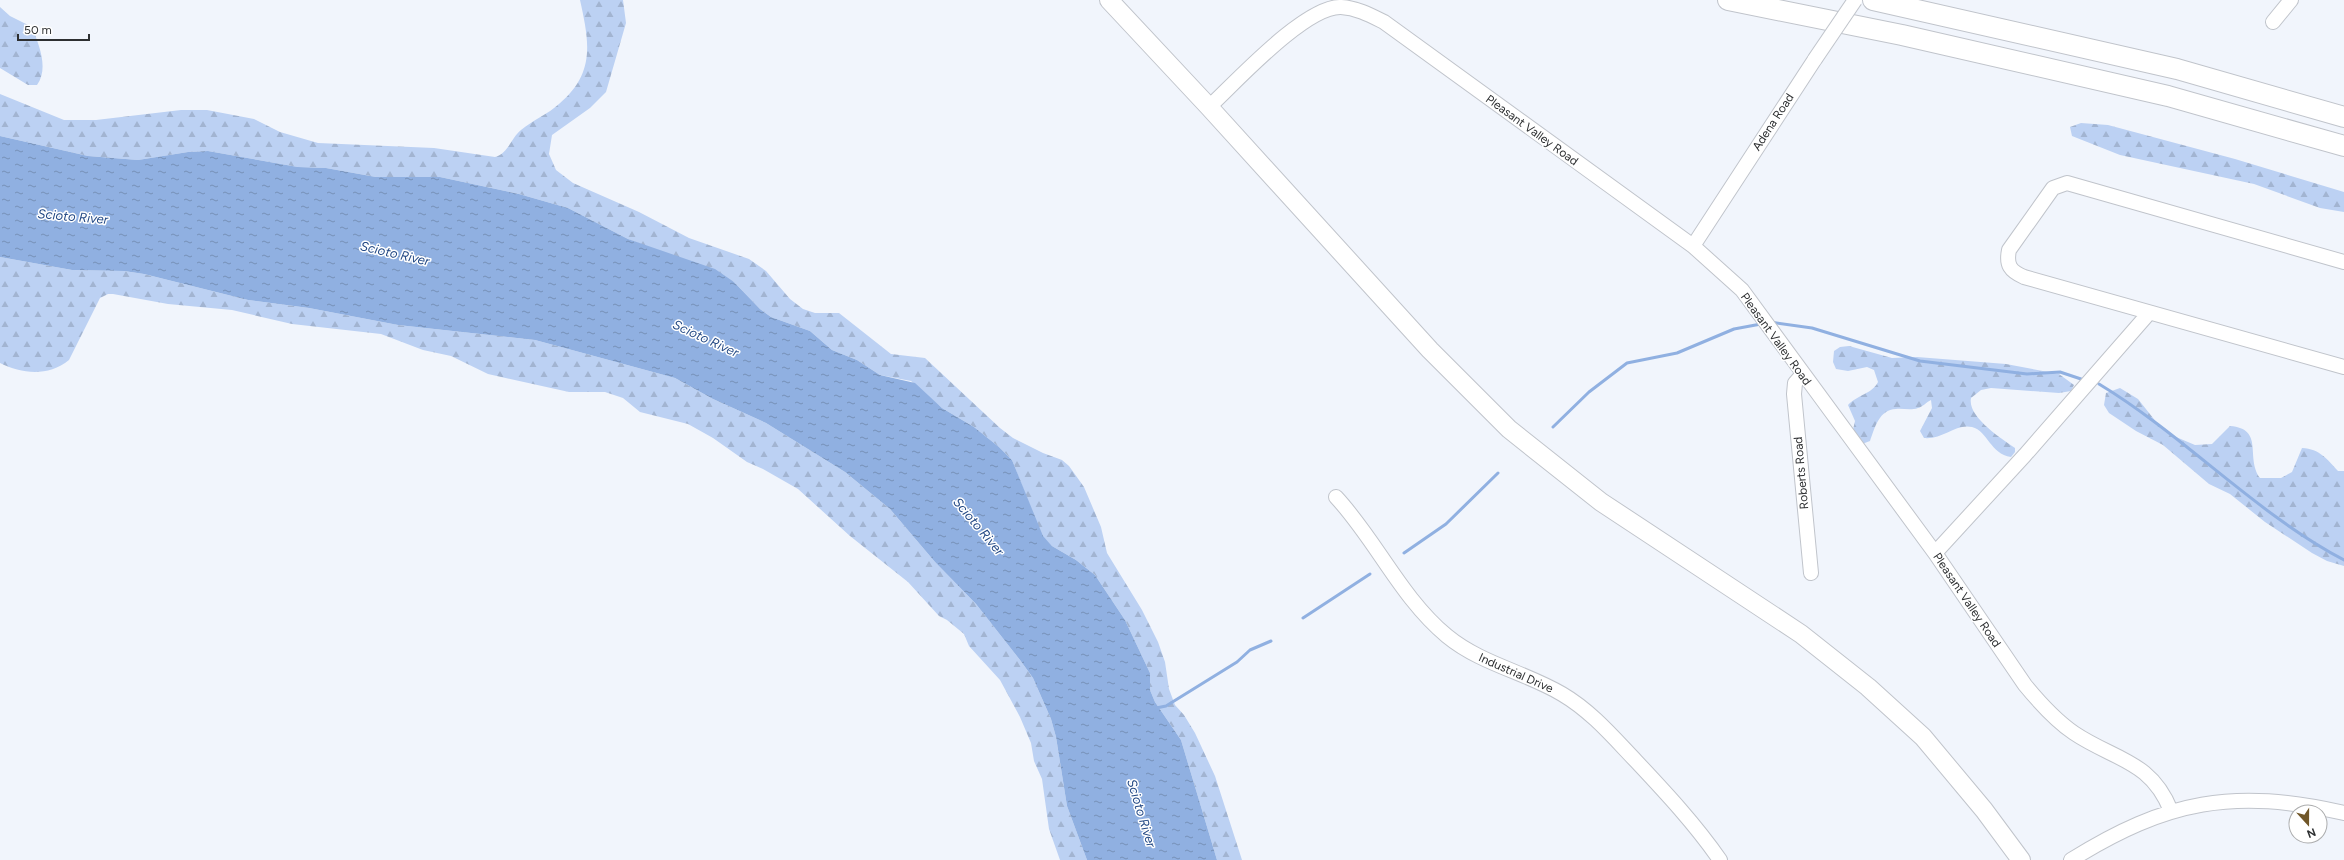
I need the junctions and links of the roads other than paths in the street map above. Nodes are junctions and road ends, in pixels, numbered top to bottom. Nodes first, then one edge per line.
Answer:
1 (1109, 0) edge
2 (1728, 0) edge
3 (1855, 0) edge
4 (1873, 0) edge
5 (2291, 0) edge
6 (2273, 22) dead end
7 (1209, 106) junction
8 (2344, 117) edge
9 (2344, 146) edge
10 (1693, 246) junction
11 (2344, 262) edge
12 (2148, 313) junction
13 (2344, 367) edge
14 (1802, 375) junction
15 (1336, 497) dead end
16 (1935, 553) junction
17 (1811, 573) dead end
18 (2172, 811) junction
19 (2344, 813) edge
20 (1720, 860) edge
21 (2021, 860) edge
22 (2071, 860) edge

1 - 7 main road
2 - 9 highway
3 - 10 street, Adena Road, bridge
4 - 8 highway
5 - 6 street
7 - 10 street, Pleasant Valley Road
7 - 21 main road
10 - 14 street, Pleasant Valley Road
11 - 12 street
12 - 13 street
12 - 16 street
14 - 16 street, Pleasant Valley Road
14 - 17 street, Roberts Road
15 - 20 street, Industrial Drive
16 - 18 street, Pleasant Valley Road
18 - 19 street
18 - 22 street

